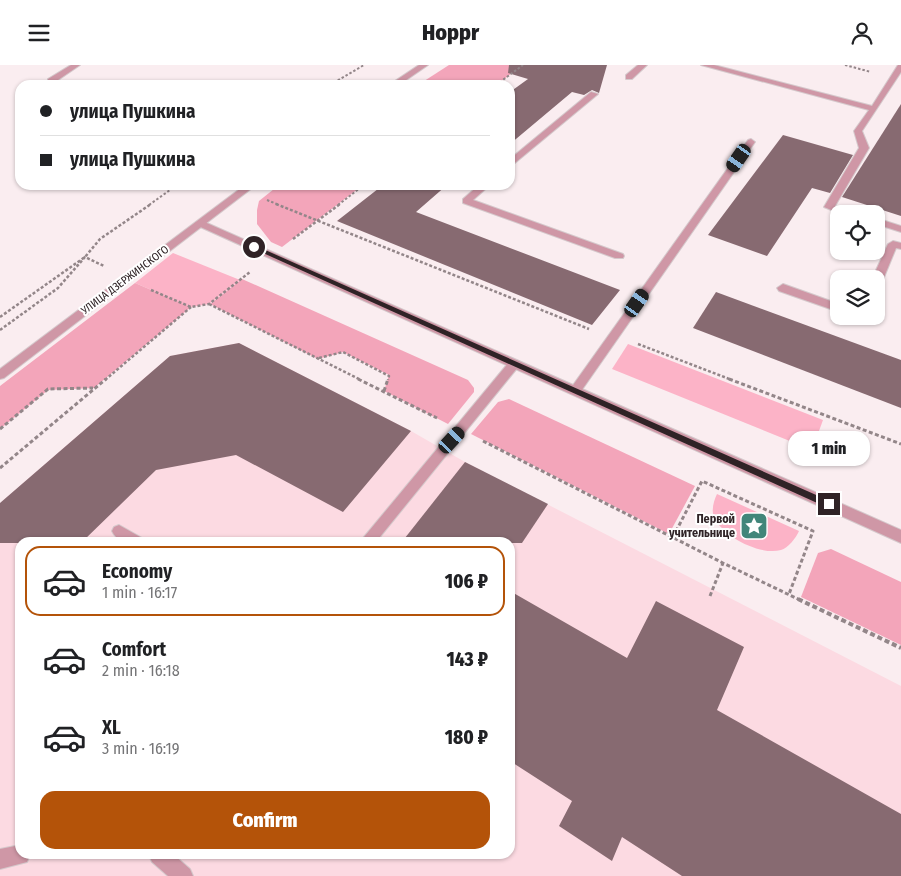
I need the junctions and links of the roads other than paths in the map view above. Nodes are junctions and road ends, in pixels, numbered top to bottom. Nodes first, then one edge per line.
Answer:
1 (76, 65) edge
2 (424, 65) edge
3 (643, 65) edge
4 (705, 65) edge
5 (901, 66) edge
6 (630, 77) dead end
7 (53, 80) edge
8 (402, 80) edge
9 (594, 94) dead end
10 (874, 109) junction
11 (751, 142) dead end
12 (515, 160) edge
13 (244, 190) edge
14 (479, 190) edge
15 (830, 205) edge
16 (200, 223) junction
17 (885, 224) edge
18 (901, 229) edge
19 (901, 246) edge
20 (619, 256) dead end
21 (882, 270) edge
22 (783, 288) dead end
23 (830, 305) edge
24 (514, 364) junction
25 (0, 375) edge
26 (575, 391) junction
27 (119, 531) dead end
28 (128, 537) edge
29 (371, 537) edge
30 (901, 537) edge
31 (15, 856) edge
32 (0, 859) edge
33 (164, 859) edge
34 (183, 876) edge

1 - 7 street
2 - 8 street
3 - 6 street
4 - 10 street
5 - 10 street
9 - 12 street
10 - 15 street
11 - 26 street
13 - 16 street, УЛИЦА ДЗЕРЖИНСКОГО
14 - 20 lane
16 - 24 street
16 - 25 street, УЛИЦА ДЗЕРЖИНСКОГО
17 - 18 street
19 - 21 street
22 - 23 street
24 - 26 street
24 - 29 street
26 - 30 street
27 - 28 street
31 - 32 street
33 - 34 street

